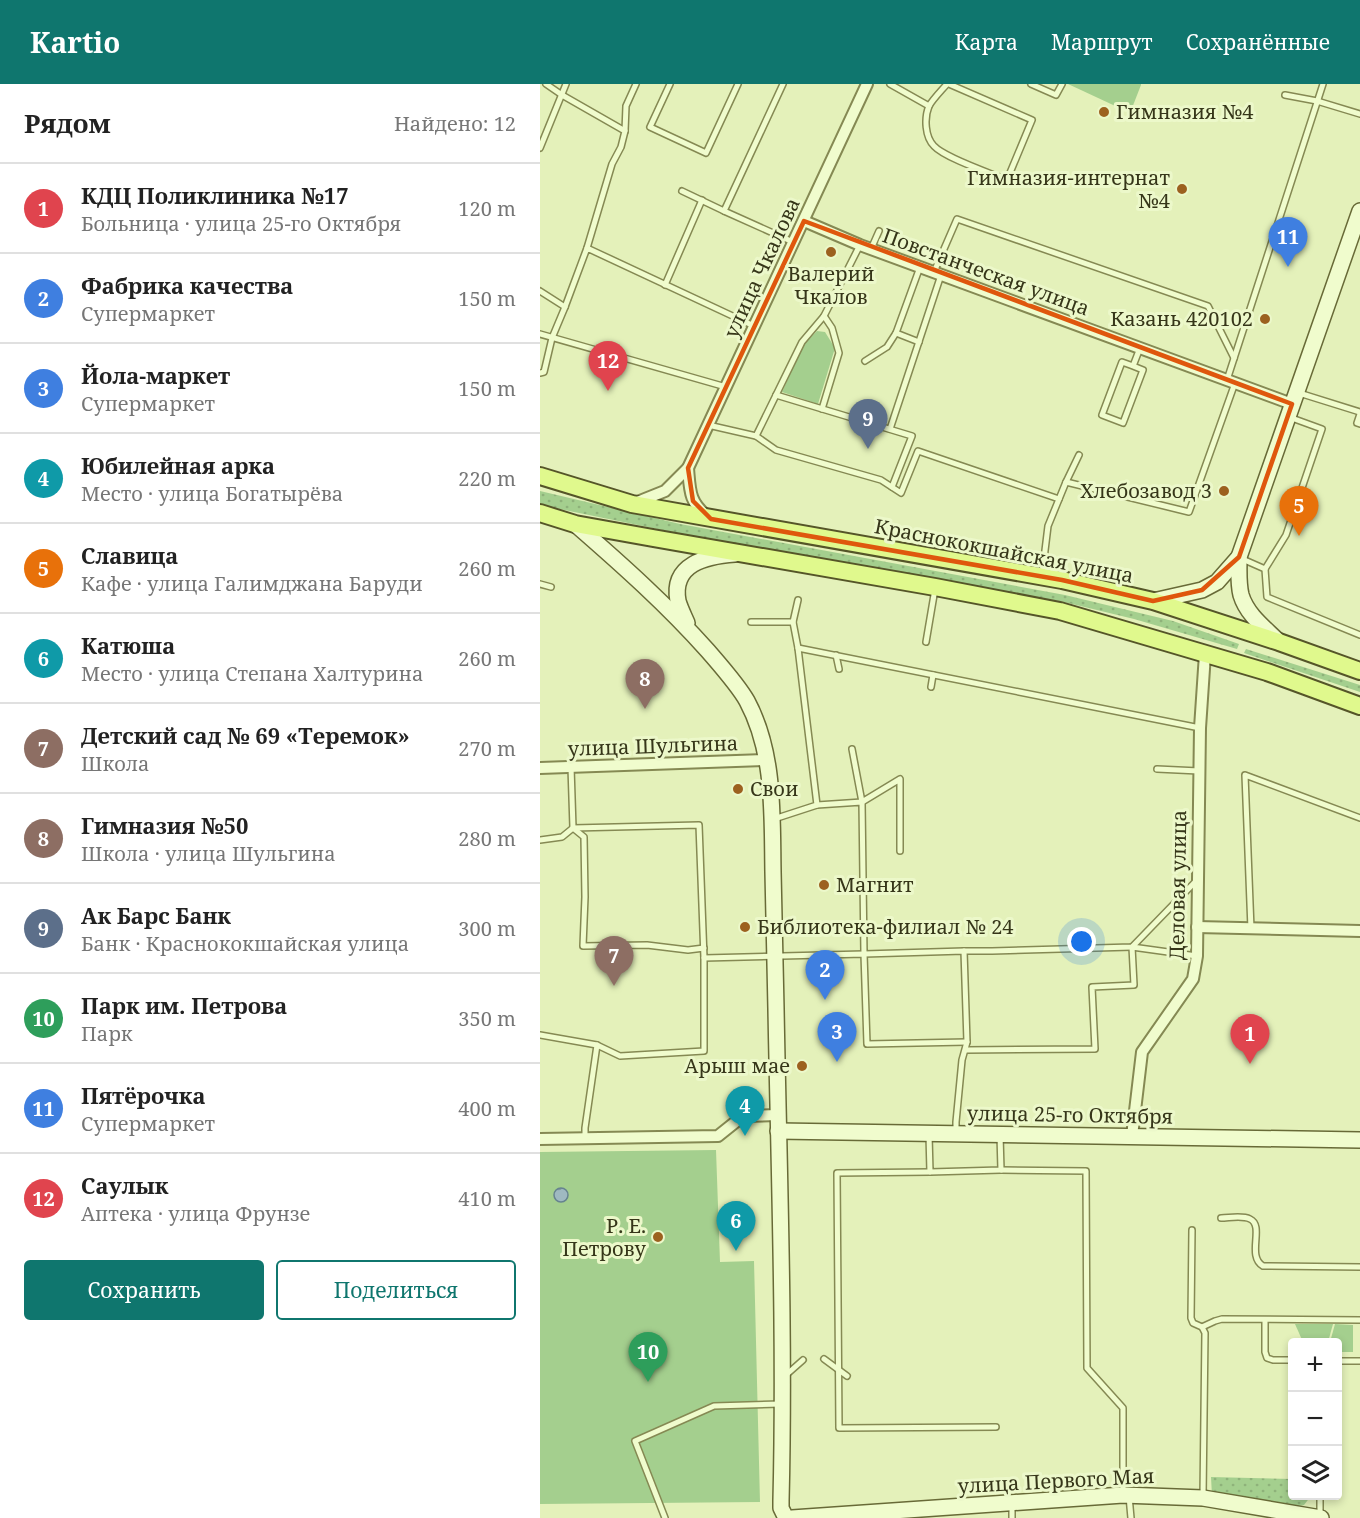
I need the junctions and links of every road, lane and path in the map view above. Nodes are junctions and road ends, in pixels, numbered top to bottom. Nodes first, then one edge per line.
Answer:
1 (546, 84) edge
2 (566, 84) edge
3 (636, 84) edge
4 (670, 84) edge
5 (738, 84) edge
6 (783, 84) edge
7 (867, 84) edge
8 (890, 84) edge
9 (948, 84) edge
10 (1031, 84) edge
11 (1062, 84) edge
12 (1323, 84) edge
13 (562, 95) junction
14 (1285, 95) dead end
15 (1317, 101) junction
16 (929, 106) junction
17 (1360, 114) edge
18 (625, 131) junction
19 (540, 148) edge
20 (682, 190) dead end
21 (702, 200) junction
22 (724, 211) junction
23 (1360, 211) edge
24 (804, 221) junction
25 (879, 231) dead end
26 (793, 242) junction
27 (860, 245) junction
28 (587, 248) junction
29 (872, 249) junction
30 (920, 267) junction
31 (937, 274) junction
32 (665, 285) junction
33 (540, 291) edge
34 (565, 307) junction
35 (824, 316) junction
36 (754, 326) junction
37 (896, 333) junction
38 (540, 334) edge
39 (552, 338) junction
40 (919, 342) junction
41 (1140, 348) junction
42 (1234, 358) junction
43 (865, 361) dead end
44 (1133, 366) junction
45 (540, 373) edge
46 (1231, 381) junction
47 (726, 387) junction
48 (776, 395) junction
49 (1292, 404) junction
50 (822, 409) junction
51 (1360, 413) edge
52 (1360, 424) edge
53 (708, 425) junction
54 (890, 429) junction
55 (756, 436) junction
56 (1079, 454) dead end
57 (688, 468) junction
58 (540, 476) edge
59 (1066, 482) junction
60 (892, 487) junction
61 (1059, 499) junction
62 (632, 504) junction
63 (540, 513) edge
64 (711, 519) junction
65 (574, 524) junction
66 (741, 554) junction
67 (1239, 557) junction
68 (1265, 569) junction
69 (1042, 576) junction
70 (540, 584) edge
71 (551, 587) dead end
72 (935, 587) junction
73 (798, 600) dead end
74 (1153, 601) junction
75 (751, 622) dead end
76 (793, 622) junction
77 (691, 632) junction
78 (1360, 635) edge
79 (926, 642) dead end
80 (1279, 642) junction
81 (798, 648) junction
82 (1205, 654) junction
83 (836, 655) junction
84 (922, 664) dead end
85 (838, 669) dead end
86 (1360, 671) edge
87 (920, 672) junction
88 (933, 675) junction
89 (931, 687) dead end
90 (1357, 707) edge
91 (1200, 728) junction
92 (852, 749) dead end
93 (767, 760) junction
94 (571, 767) junction
95 (540, 768) edge
96 (1157, 770) dead end
97 (1199, 771) junction
98 (862, 802) junction
99 (817, 805) junction
100 (1360, 818) edge
101 (772, 820) junction
102 (573, 828) junction
103 (540, 840) edge
104 (900, 851) dead end
105 (1197, 880) junction
106 (1197, 927) junction
107 (1251, 929) junction
108 (1360, 931) edge
109 (1132, 947) junction
110 (704, 948) junction
111 (964, 951) junction
112 (864, 954) junction
113 (775, 956) junction
114 (1197, 956) junction
115 (705, 958) junction
116 (540, 1035) edge
117 (967, 1042) junction
118 (597, 1045) junction
119 (966, 1050) junction
120 (778, 1115) junction
121 (778, 1131) junction
122 (929, 1133) junction
123 (956, 1134) junction
124 (1000, 1134) junction
125 (1132, 1136) junction
126 (585, 1138) junction
127 (540, 1139) edge
128 (1360, 1140) edge
129 (1001, 1170) junction
130 (930, 1172) junction
131 (1221, 1218) dead end
132 (1192, 1230) dead end
133 (1360, 1267) edge
134 (1265, 1320) junction
135 (1360, 1320) edge
136 (1202, 1327) junction
137 (824, 1359) dead end
138 (803, 1360) dead end
139 (1288, 1360) edge
140 (1342, 1361) edge
141 (1360, 1361) edge
142 (839, 1370) junction
143 (847, 1376) dead end
144 (782, 1378) junction
145 (783, 1404) junction
146 (996, 1427) dead end
147 (1126, 1496) junction
148 (1203, 1498) junction
149 (1320, 1500) edge
150 (1012, 1510) edge
151 (910, 1514) edge
152 (665, 1518) edge
153 (786, 1518) edge
154 (792, 1518) edge
155 (1131, 1518) edge
156 (1320, 1518) edge

1 - 13 lane
2 - 13 lane
3 - 18 lane
4 - 5 lane
6 - 22 lane
7 - 24 street, улица Чкалова
8 - 16 lane
9 - 16 lane
9 - 16 lane
10 - 11 lane
12 - 15 lane
13 - 18 lane
13 - 19 lane
14 - 15 lane
15 - 17 lane
15 - 42 lane
18 - 28 lane
20 - 21 lane
21 - 22 lane
21 - 32 lane
22 - 26 lane
23 - 49 street
24 - 26 street, улица Чкалова
24 - 27 street, Повстанческая улица
25 - 29 lane
26 - 36 street, улица Чкалова
27 - 29 street, Повстанческая улица
27 - 35 lane
28 - 32 lane
28 - 34 lane
29 - 30 street, Повстанческая улица
30 - 31 street, Повстанческая улица
30 - 37 lane
31 - 40 lane
31 - 41 street, Повстанческая улица
31 - 42 lane
32 - 36 lane
33 - 34 lane
34 - 39 lane
35 - 48 lane
35 - 50 lane
36 - 47 street, улица Чкалова
37 - 40 lane
37 - 43 lane
38 - 39 lane
39 - 45 lane
39 - 47 lane
40 - 54 lane
41 - 44 lane
41 - 46 street, Повстанческая улица
42 - 46 lane
44 - 44 lane
46 - 49 street, Повстанческая улица
46 - 59 lane
47 - 53 street, улица Чкалова
48 - 50 lane
48 - 55 lane
49 - 51 lane
49 - 67 street
49 - 68 lane
50 - 54 lane
51 - 52 lane
53 - 55 lane
53 - 57 street, улица Чкалова
54 - 60 lane
55 - 60 lane
56 - 59 lane
57 - 62 street, улица Чкалова
57 - 64 street
58 - 62 main road, Краснококшайская улица
59 - 61 lane
60 - 61 lane
61 - 69 lane
62 - 64 main road, Краснококшайская улица
63 - 65 main road
64 - 69 main road, Краснококшайская улица
65 - 66 main road
65 - 77 street
66 - 72 main road
66 - 77 street
67 - 68 lane
67 - 74 street
67 - 80 street
68 - 78 lane
69 - 74 main road, Краснококшайская улица
70 - 71 lane
72 - 79 lane
72 - 82 main road
73 - 76 lane
74 - 80 main road, Краснококшайская улица
75 - 76 lane
76 - 81 lane
77 - 93 street
80 - 86 main road, Краснококшайская улица
81 - 83 lane
81 - 99 lane
82 - 90 main road
82 - 91 street, Деловая улица
83 - 85 lane
83 - 87 lane
84 - 87 lane
87 - 88 lane
88 - 89 lane
88 - 91 lane
91 - 97 street, Деловая улица
92 - 98 lane
93 - 94 street, улица Шульгина
93 - 101 street
94 - 95 street, улица Шульгина
94 - 102 lane
96 - 97 lane
97 - 105 street, Деловая улица
98 - 99 lane
98 - 104 lane
98 - 112 lane
99 - 101 lane
100 - 107 lane
101 - 113 street
102 - 103 lane
102 - 110 lane
102 - 110 lane
105 - 106 street, Деловая улица
105 - 109 lane
106 - 107 street
106 - 114 street, Деловая улица
107 - 108 street
109 - 111 lane
109 - 114 lane
109 - 119 lane
110 - 115 lane
111 - 112 lane
111 - 117 lane
112 - 113 lane
112 - 117 lane
113 - 115 lane
113 - 120 street
114 - 125 street, Деловая улица
115 - 118 lane
116 - 118 lane
117 - 119 lane
118 - 126 lane
119 - 123 lane
120 - 121 street
120 - 126 street
121 - 122 street, улица 25-го Октября
121 - 144 street
122 - 123 street, улица 25-го Октября
122 - 130 lane
123 - 124 street, улица 25-го Октября
124 - 125 street, улица 25-го Октября
124 - 129 lane
125 - 128 street, улица 25-го Октября
126 - 127 street
129 - 130 lane
129 - 147 lane
130 - 142 lane
131 - 133 lane
132 - 136 lane
134 - 135 lane
134 - 136 lane
134 - 139 lane
136 - 148 lane
137 - 142 lane
138 - 144 lane
140 - 141 lane
142 - 143 lane
142 - 146 lane
144 - 145 street
145 - 152 lane
145 - 153 street
147 - 148 street, улица Первого Мая
147 - 150 street, улица Первого Мая
147 - 155 lane
148 - 156 street, улица Первого Мая
149 - 156 lane
150 - 151 street, улица Первого Мая
151 - 154 street, улица Первого Мая

